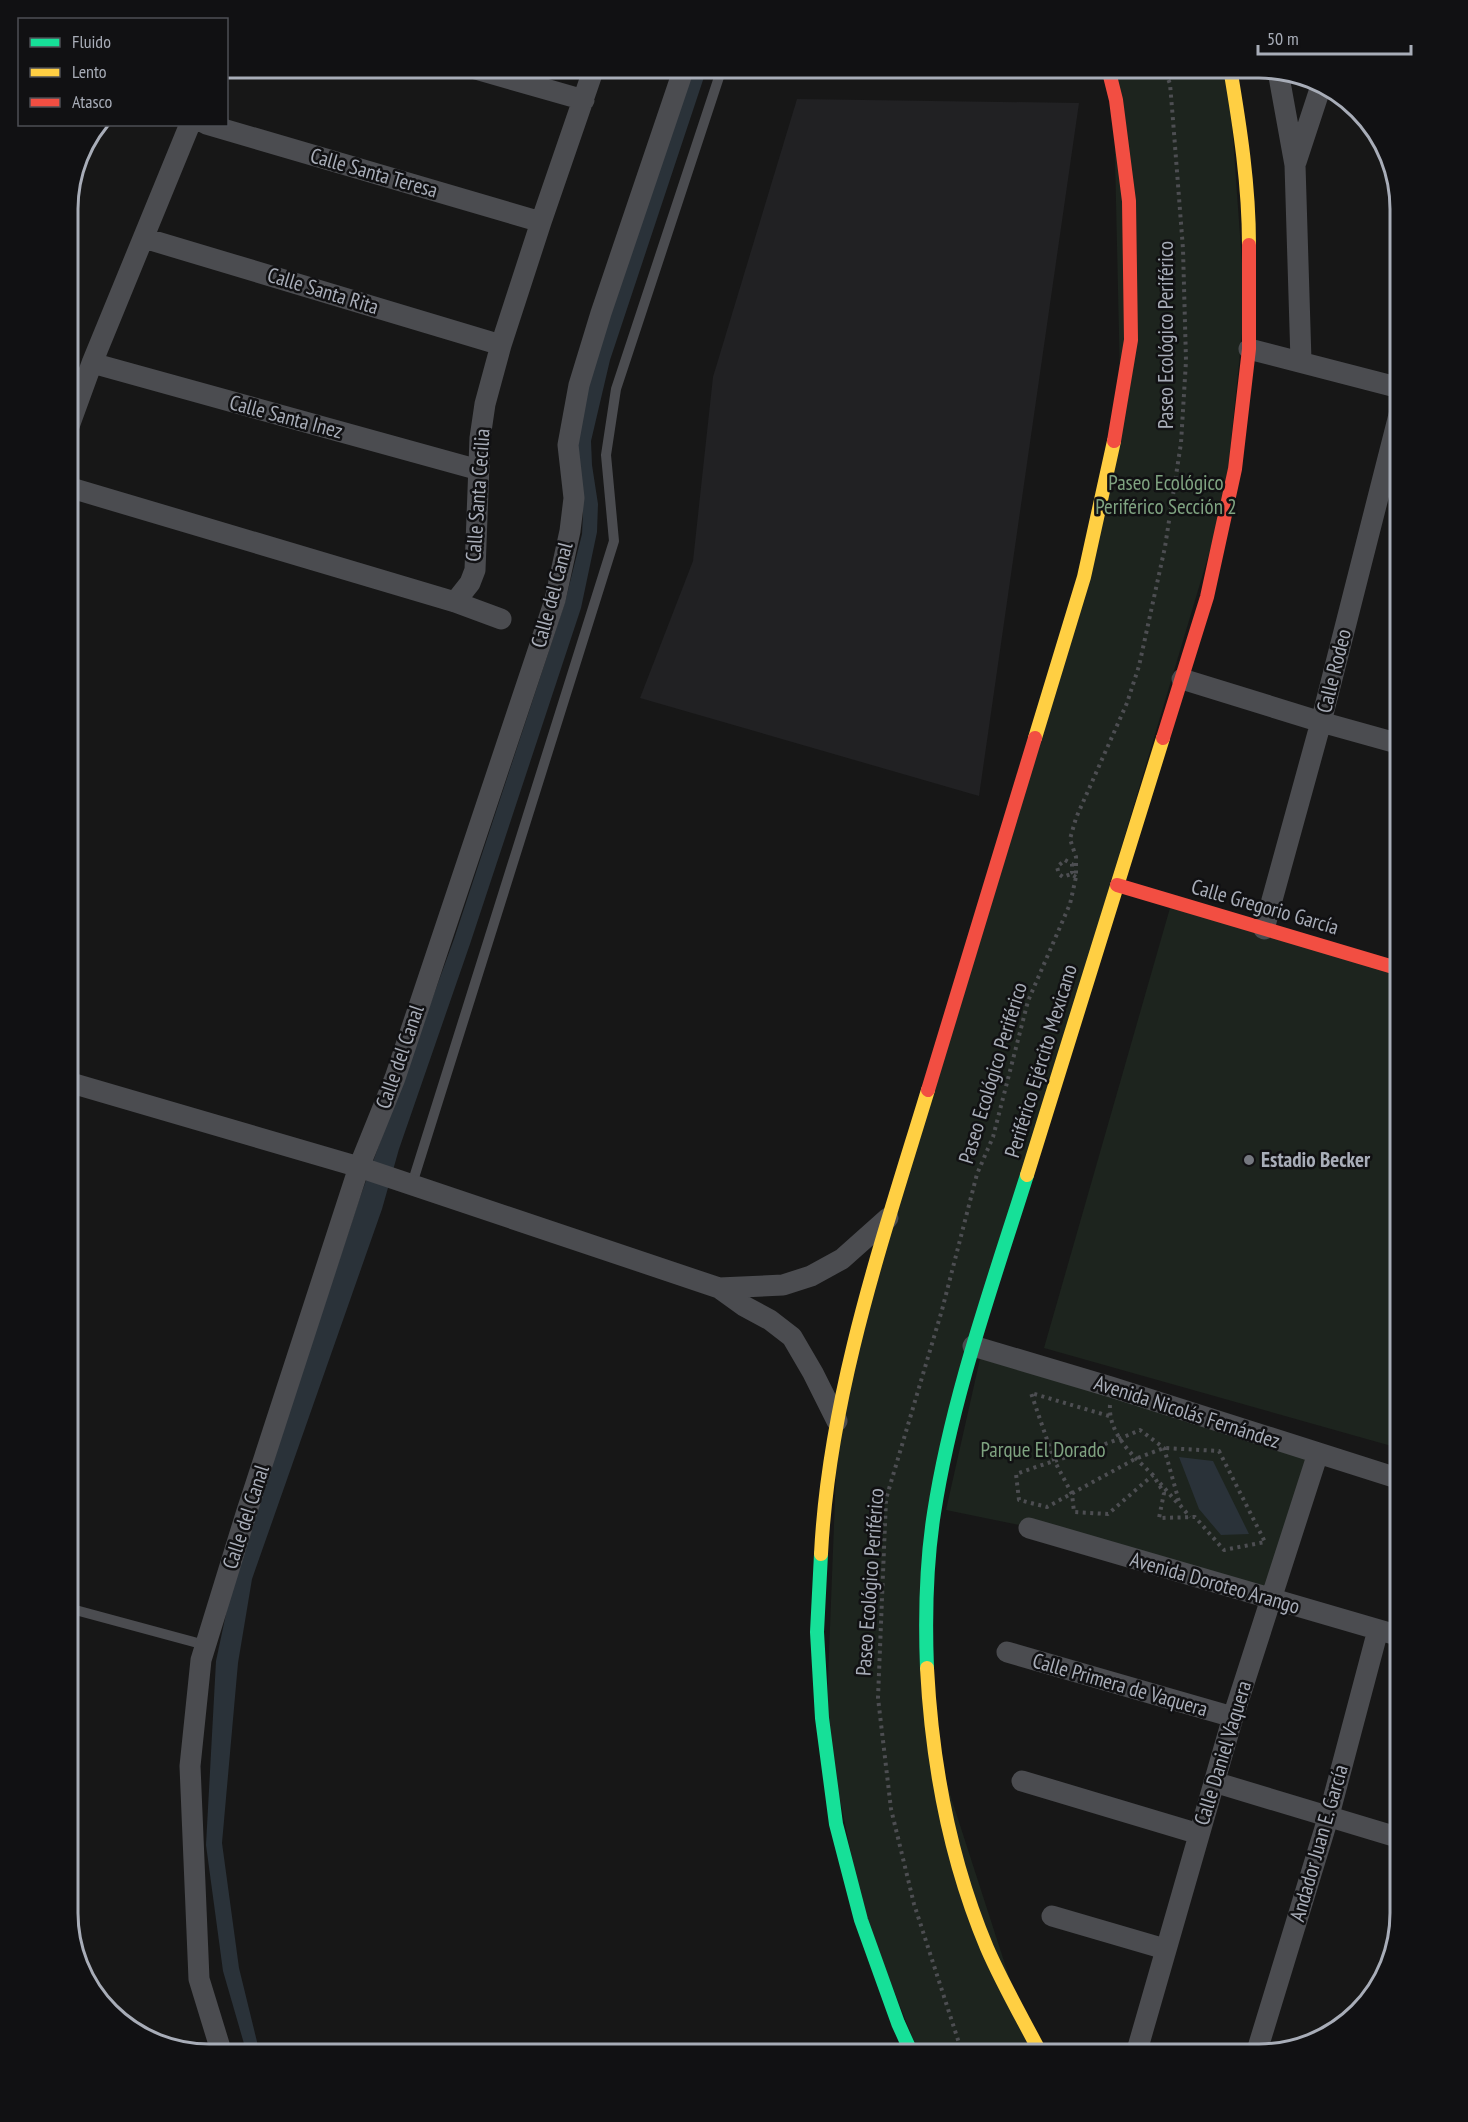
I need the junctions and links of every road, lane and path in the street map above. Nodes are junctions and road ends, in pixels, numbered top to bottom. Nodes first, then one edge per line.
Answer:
1 (507, 78) edge
2 (591, 78) edge
3 (681, 78) edge
4 (719, 78) edge
5 (1110, 78) edge
6 (1168, 78) edge
7 (1232, 78) edge
8 (1280, 80) edge
9 (1319, 93) edge
10 (584, 100) junction
11 (189, 126) edge
12 (214, 126) edge
13 (1295, 165) junction
14 (541, 222) junction
15 (144, 238) junction
16 (501, 345) junction
17 (1250, 349) junction
18 (1301, 361) junction
19 (92, 363) junction
20 (1390, 385) edge
21 (78, 402) edge
22 (1390, 454) edge
23 (479, 470) junction
24 (78, 490) edge
25 (455, 602) junction
26 (501, 619) dead end
27 (1182, 679) junction
28 (1321, 722) junction
29 (1390, 741) edge
30 (1076, 877) junction
31 (1117, 885) junction
32 (1264, 929) junction
33 (1390, 966) edge
34 (78, 1085) edge
35 (359, 1167) junction
36 (412, 1184) junction
37 (890, 1216) junction
38 (719, 1288) junction
39 (973, 1346) junction
40 (1111, 1387) junction
41 (1109, 1416) junction
42 (837, 1421) junction
43 (1120, 1439) junction
44 (1164, 1448) junction
45 (1318, 1453) junction
46 (1135, 1459) junction
47 (1054, 1460) junction
48 (1153, 1475) junction
49 (1390, 1476) edge
50 (1072, 1494) junction
51 (1180, 1505) junction
52 (1190, 1517) junction
53 (1029, 1528) dead end
54 (1269, 1599) junction
55 (78, 1611) edge
56 (1378, 1629) junction
57 (1390, 1633) edge
58 (206, 1645) junction
59 (1007, 1652) dead end
60 (1233, 1718) junction
61 (1022, 1781) dead end
62 (1214, 1782) junction
63 (1329, 1815) junction
64 (1199, 1834) junction
65 (1390, 1834) edge
66 (1052, 1916) dead end
67 (1165, 1949) junction
68 (219, 2044) edge
69 (907, 2044) edge
70 (960, 2044) edge
71 (1036, 2044) edge
72 (1139, 2044) edge
73 (1259, 2044) edge

1 - 10 street
2 - 10 street, Calle Santa Cecilia
3 - 35 street, Calle del Canal
4 - 36 lane
5 - 37 main road
6 - 30 path, Paseo Ecológico Periférico
7 - 17 main road, Periférico Ejército Mexicano
8 - 13 street
9 - 13 street
10 - 14 street, Calle Santa Cecilia
11 - 15 street
12 - 14 street, Calle Santa Teresa
13 - 18 street
14 - 16 street, Calle Santa Cecilia
15 - 16 street, Calle Santa Rita
15 - 19 street
16 - 23 street, Calle Santa Cecilia
17 - 18 street
17 - 27 main road, Periférico Ejército Mexicano
18 - 20 street
19 - 21 street
19 - 23 street, Calle Santa Inez
22 - 28 street, Calle Rodeo
23 - 25 street, Calle Santa Cecilia
24 - 25 street
25 - 26 street
27 - 28 street
27 - 31 main road, Periférico Ejército Mexicano
28 - 29 street
28 - 32 street, Calle Rodeo
30 - 30 path
30 - 70 path, Paseo Ecológico Periférico
31 - 32 main road, Calle Gregorio García
31 - 39 main road, Periférico Ejército Mexicano
32 - 33 main road, Calle Gregorio García
34 - 35 street
35 - 36 street
35 - 58 street, Calle del Canal
36 - 38 street
37 - 38 street
37 - 42 main road
38 - 42 street
39 - 40 street, Avenida Nicolás Fernández
39 - 71 main road, Periférico Ejército Mexicano
40 - 41 path
40 - 45 street, Avenida Nicolás Fernández
41 - 43 path
41 - 47 path
42 - 69 main road
43 - 44 path
43 - 46 path
43 - 47 path
44 - 46 path
44 - 51 path
44 - 52 path
45 - 49 street, Avenida Nicolás Fernández
45 - 54 street, Calle Daniel Vaquera
46 - 48 path
46 - 50 path
47 - 50 path
47 - 50 path
48 - 50 path
48 - 51 path
48 - 52 path
51 - 52 path
53 - 54 street, Avenida Doroteo Arango
54 - 56 street, Avenida Doroteo Arango
54 - 60 street, Calle Daniel Vaquera
55 - 58 lane
56 - 57 street, Avenida Doroteo Arango
56 - 63 street, Andador Juan E. García
58 - 68 street, Calle del Canal
59 - 60 street, Calle Primera de Vaquera
60 - 62 street, Calle Daniel Vaquera
61 - 64 street
62 - 63 street
62 - 64 street, Calle Daniel Vaquera
63 - 65 street
63 - 73 street, Andador Juan E. García
64 - 67 street, Calle Daniel Vaquera
66 - 67 street
67 - 72 street, Calle Daniel Vaquera

